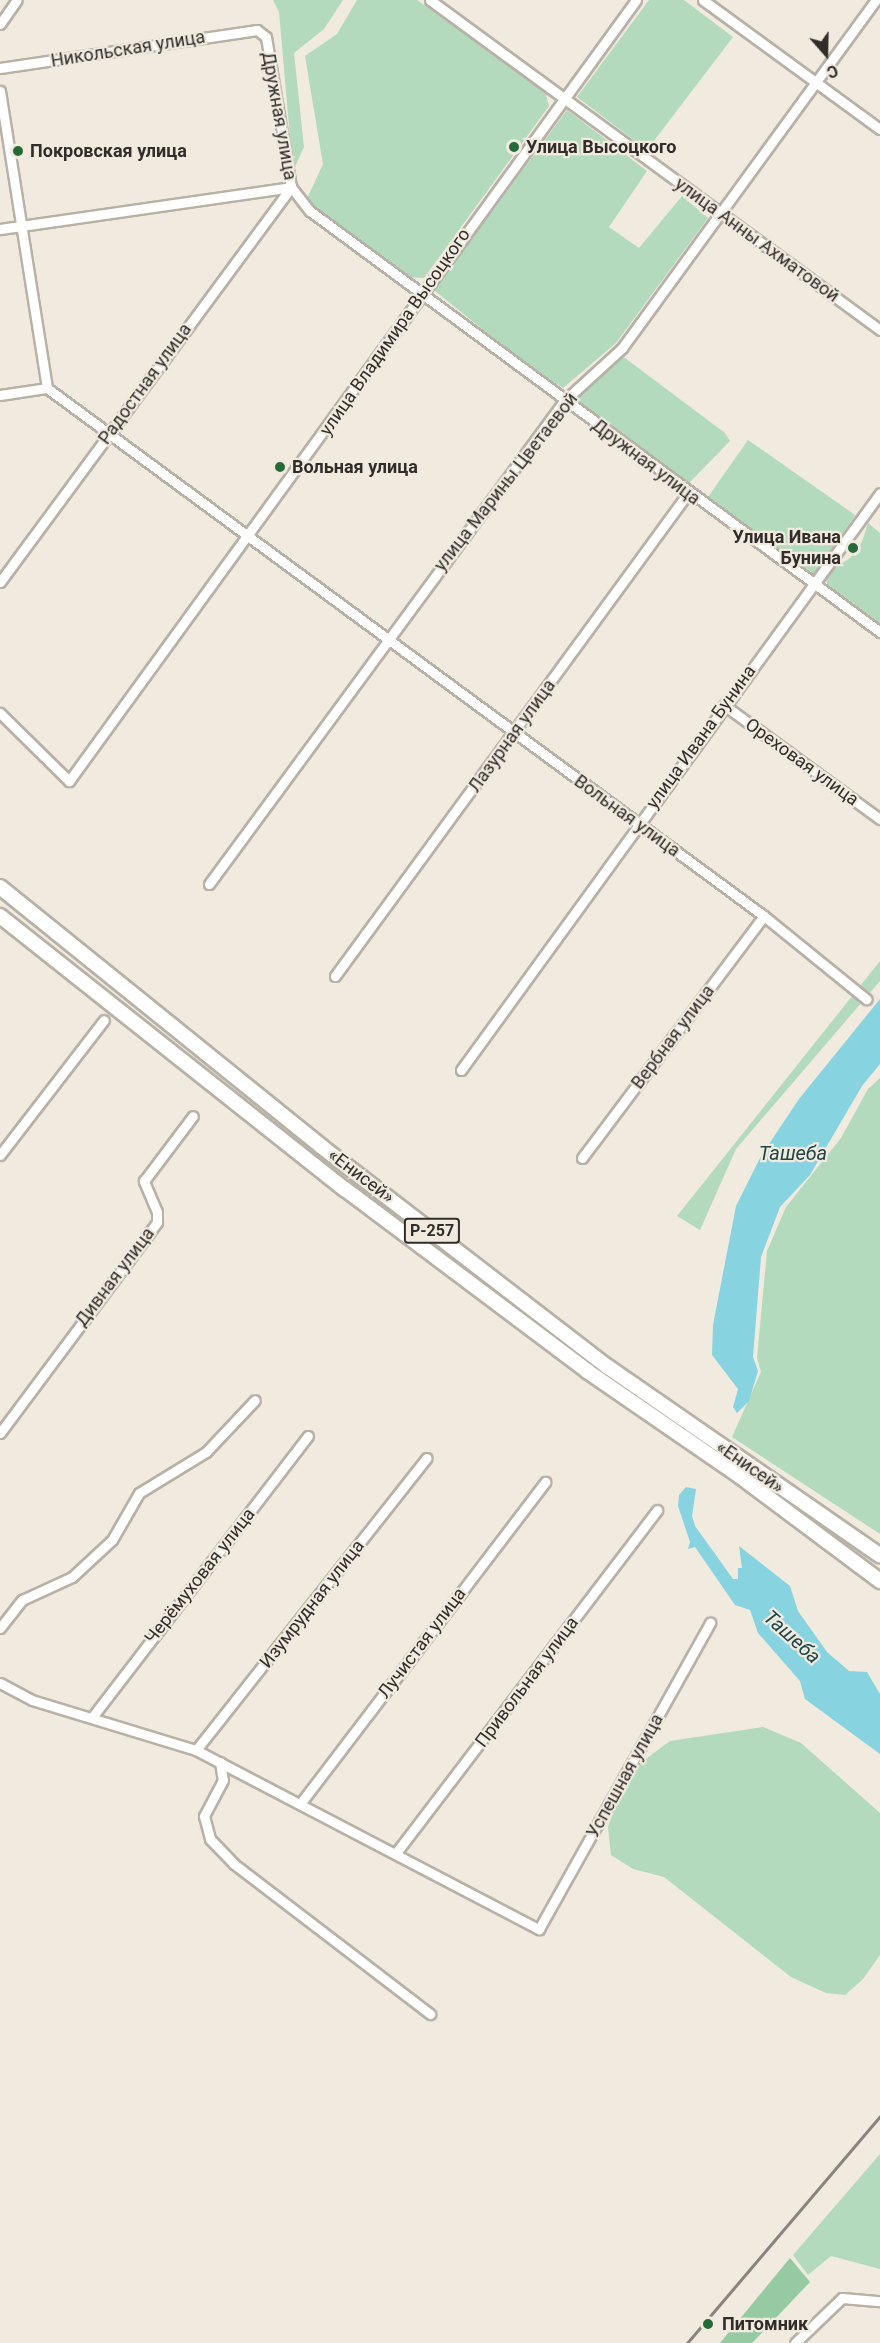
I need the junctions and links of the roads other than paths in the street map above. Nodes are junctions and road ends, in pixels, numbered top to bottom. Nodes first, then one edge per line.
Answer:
1 (17, 0) edge
2 (430, 0) edge
3 (636, 0) edge
4 (703, 0) edge
5 (876, 0) edge
6 (0, 24) edge
7 (257, 30) joint
8 (0, 68) edge
9 (816, 82) junction
10 (0, 91) edge
11 (563, 98) junction
12 (880, 129) edge
13 (291, 187) junction
14 (722, 214) junction
15 (22, 225) junction
16 (0, 229) edge
17 (421, 294) junction
18 (880, 330) edge
19 (47, 388) junction
20 (0, 395) edge
21 (564, 401) junction
22 (109, 434) junction
23 (688, 493) junction
24 (880, 493) edge
25 (248, 538) junction
26 (0, 582) edge
27 (812, 583) junction
28 (880, 632) edge
29 (386, 638) junction
30 (724, 705) junction
31 (0, 713) edge
32 (514, 733) junction
33 (880, 819) edge
34 (638, 824) junction
35 (208, 884) dead end
36 (0, 887) edge
37 (0, 916) edge
38 (764, 916) junction
39 (335, 976) dead end
40 (866, 999) dead end
41 (104, 1020) dead end
42 (461, 1070) dead end
43 (193, 1116) dead end
44 (0, 1155) edge
45 (582, 1158) dead end
46 (255, 1400) dead end
47 (0, 1433) edge
48 (308, 1436) dead end
49 (427, 1458) dead end
50 (545, 1482) dead end
51 (657, 1510) dead end
52 (880, 1555) edge
53 (880, 1581) edge
54 (710, 1623) dead end
55 (0, 1628) edge
56 (0, 1683) edge
57 (93, 1716) junction
58 (196, 1750) junction
59 (220, 1762) junction
60 (300, 1804) junction
61 (396, 1853) junction
62 (430, 2014) dead end
63 (880, 2301) edge
64 (795, 2343) edge

1 - 6 street
2 - 11 street, улица Анны Ахматовой
3 - 11 street, улица Владимира Высоцкого
4 - 9 street
5 - 9 street, улица Марины Цветаевой
7 - 8 street, Никольская улица
7 - 13 street, Дружная улица
9 - 12 street
9 - 14 street, улица Марины Цветаевой
10 - 15 street
11 - 14 street, улица Анны Ахматовой
11 - 17 street, улица Владимира Высоцкого
13 - 15 street
13 - 17 street, Дружная улица
13 - 22 street, Радостная улица
14 - 18 street, улица Анны Ахматовой
14 - 21 street, улица Марины Цветаевой
15 - 16 street
15 - 19 street
17 - 21 street, Дружная улица
17 - 25 street, улица Владимира Высоцкого
19 - 20 street
19 - 22 street, Вольная улица
21 - 23 street, Дружная улица
21 - 29 street, улица Марины Цветаевой
22 - 25 street, Вольная улица
22 - 26 street, Радостная улица
23 - 27 street, Дружная улица
23 - 32 street, Лазурная улица
24 - 27 street, улица Ивана Бунина
25 - 29 street, Вольная улица
25 - 31 street, улица Владимира Высоцкого
27 - 28 street, Дружная улица
27 - 30 street, улица Ивана Бунина
29 - 32 street, Вольная улица
29 - 35 street, улица Марины Цветаевой
30 - 33 street, Ореховая улица
30 - 34 street, улица Ивана Бунина
32 - 34 street, Вольная улица
32 - 39 street, Лазурная улица
34 - 38 street, Вольная улица
34 - 42 street, улица Ивана Бунина
36 - 52 highway, «Енисей» / Р-257
37 - 53 highway, «Енисей» / Р-257
38 - 40 street, Вольная улица
38 - 45 street, Вербная улица
41 - 44 street
43 - 47 street, Дивная улица
46 - 55 street
48 - 57 street, Черёмуховая улица
49 - 58 street, Изумрудная улица
50 - 60 street, Лучистая улица
51 - 61 street, Привольная улица
54 - 61 street, Успешная улица
56 - 57 street
57 - 58 street
58 - 59 street
59 - 60 street
59 - 62 street
60 - 61 street
63 - 64 street

